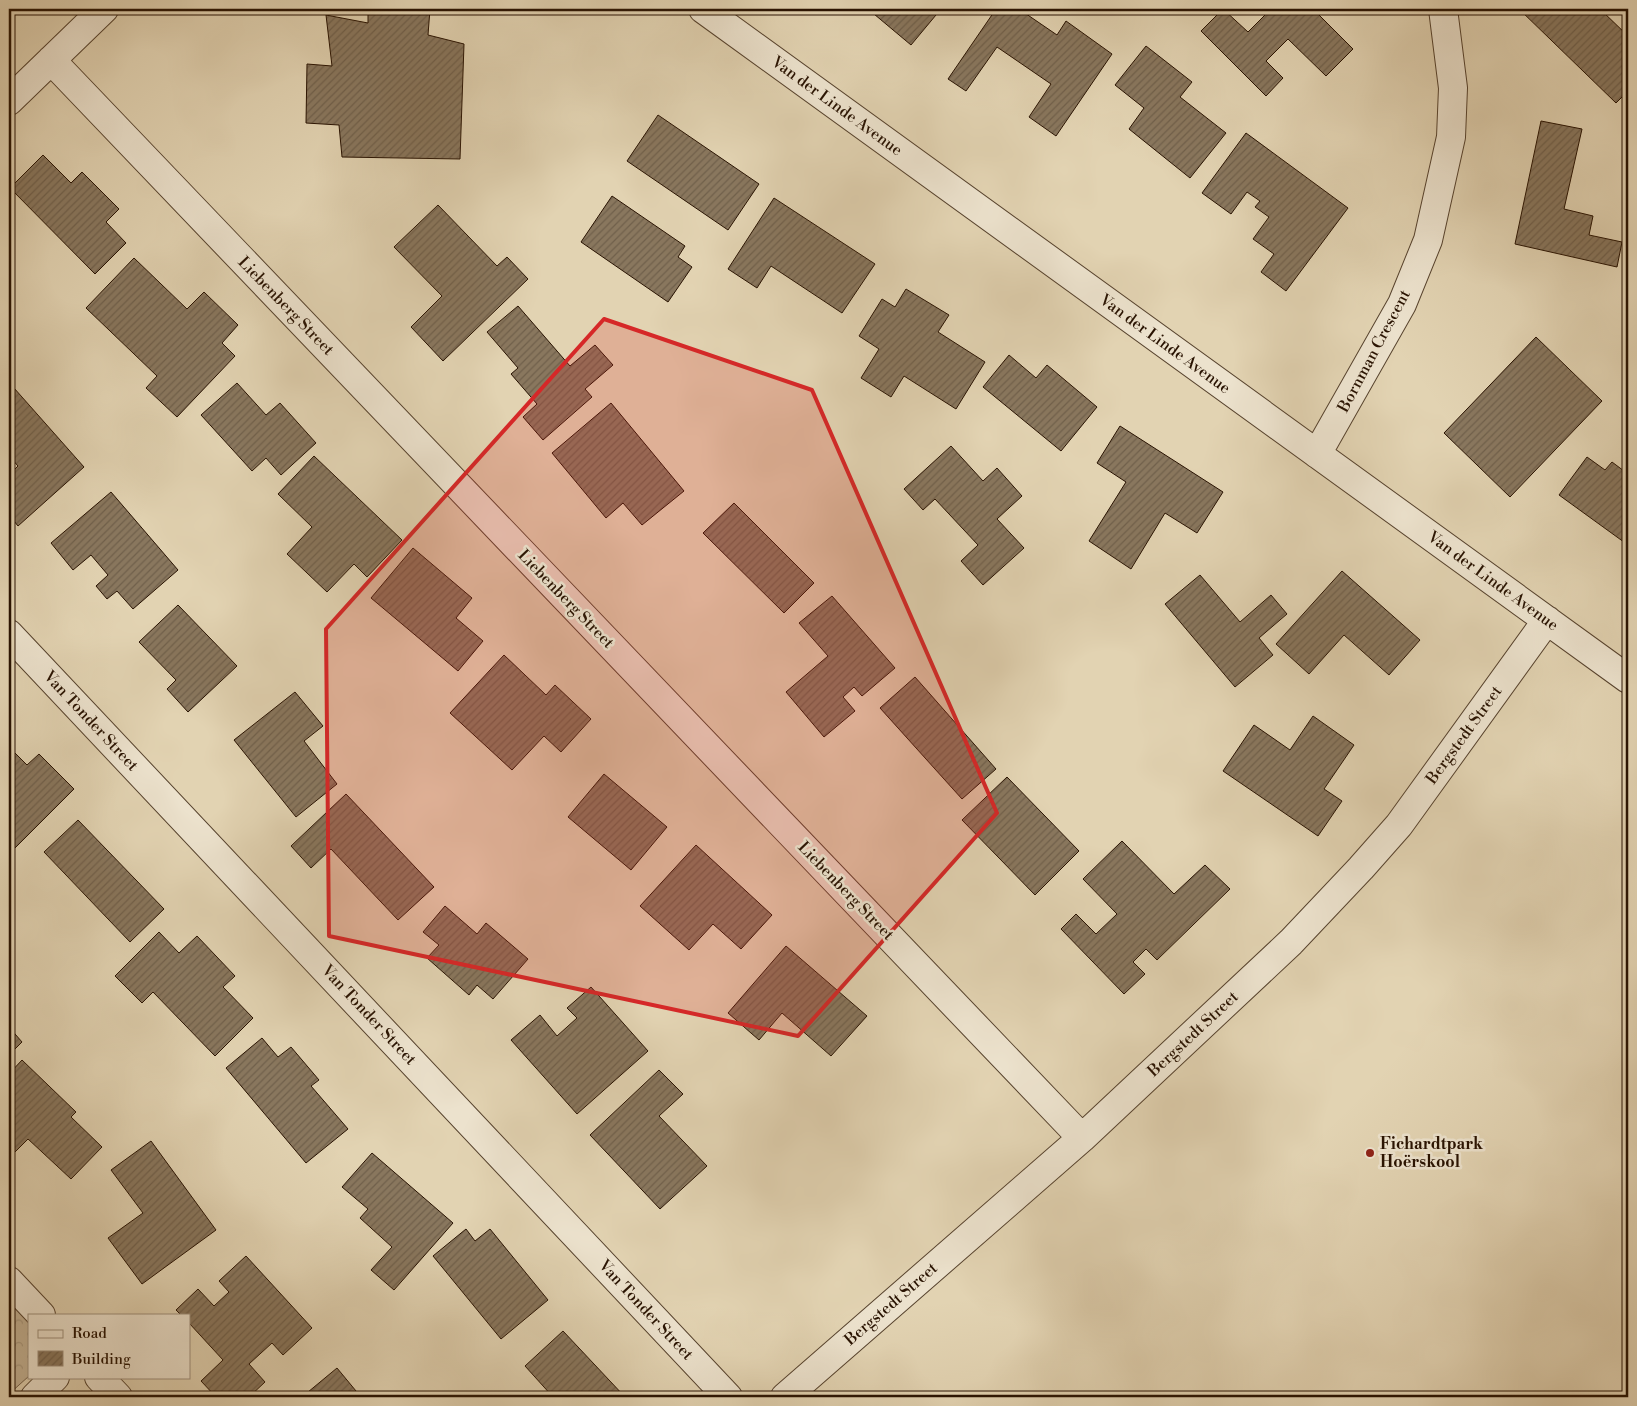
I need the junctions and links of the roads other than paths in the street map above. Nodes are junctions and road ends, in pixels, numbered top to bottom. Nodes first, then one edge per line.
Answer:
1 (104, 9) edge
2 (703, 9) edge
3 (1443, 9) edge
4 (51, 60) junction
5 (9, 100) edge
6 (1317, 454) junction
7 (1547, 620) junction
8 (9, 634) edge
9 (1628, 679) edge
10 (1082, 1138) junction
11 (9, 1280) edge
12 (40, 1314) edge
13 (54, 1378) edge
14 (100, 1378) edge
15 (35, 1397) edge
16 (118, 1397) edge
17 (728, 1397) edge
18 (785, 1397) edge

1 - 4 street
2 - 6 street, Van der Linde Avenue
3 - 6 street, Bornman Crescent
4 - 5 street
4 - 10 street, Liebenberg Street
6 - 7 street, Van der Linde Avenue
7 - 9 street, Van der Linde Avenue
7 - 10 street, Bergstedt Street
8 - 17 street, Van Tonder Street
10 - 18 street, Bergstedt Street
11 - 12 street
13 - 15 street
14 - 16 street

